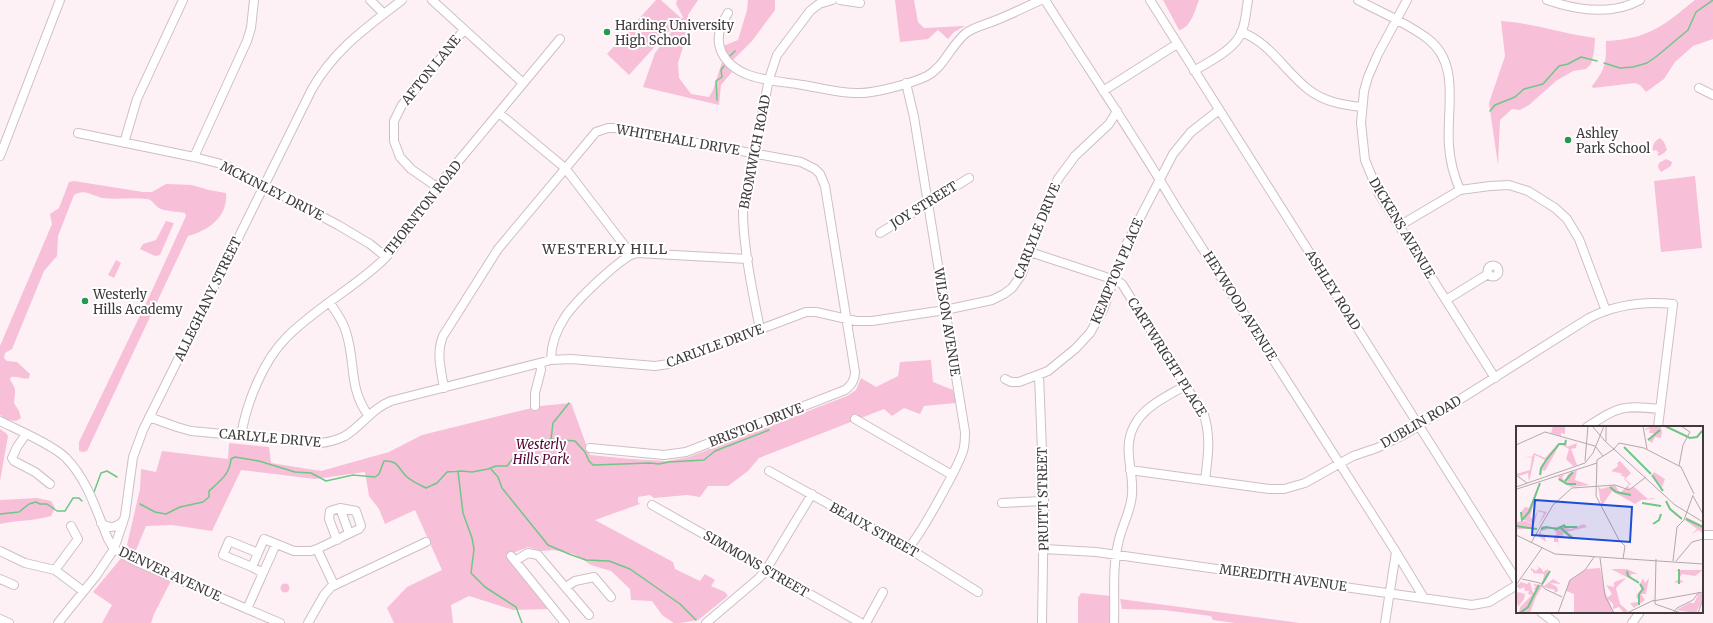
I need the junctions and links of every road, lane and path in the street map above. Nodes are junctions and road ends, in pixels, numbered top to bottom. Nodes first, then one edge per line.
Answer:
1 (60, 0) edge
2 (183, 0) edge
3 (254, 0) edge
4 (370, 0) edge
5 (402, 0) edge
6 (432, 0) edge
7 (832, 0) edge
8 (840, 0) edge
9 (1041, 0) edge
10 (1046, 0) edge
11 (1150, 0) edge
12 (1248, 0) edge
13 (1358, 0) edge
14 (1407, 0) edge
15 (1547, 0) edge
16 (1640, 0) edge
17 (860, 3) dead end
18 (728, 13) dead end
19 (384, 14) junction
20 (1396, 20) junction
21 (464, 30) junction
22 (1242, 32) junction
23 (560, 39) dead end
24 (1177, 44) junction
25 (1194, 71) junction
26 (769, 79) junction
27 (523, 83) junction
28 (906, 83) junction
29 (1699, 88) dead end
30 (1103, 91) junction
31 (1713, 95) edge
32 (1362, 107) junction
33 (1219, 110) junction
34 (1117, 111) junction
35 (499, 113) junction
36 (78, 133) dead end
37 (124, 143) junction
38 (755, 154) junction
39 (0, 156) edge
40 (194, 157) junction
41 (565, 168) junction
42 (969, 178) dead end
43 (1160, 179) junction
44 (264, 186) junction
45 (437, 188) junction
46 (1460, 190) junction
47 (928, 202) junction
48 (1399, 226) junction
49 (880, 233) dead end
50 (1030, 252) junction
51 (631, 254) junction
52 (386, 257) junction
53 (748, 258) junction
54 (1488, 274) dead end
55 (1113, 280) junction
56 (1446, 300) junction
57 (330, 303) junction
58 (945, 310) junction
59 (1606, 311) junction
60 (847, 319) junction
61 (760, 329) junction
62 (551, 360) junction
63 (540, 363) junction
64 (1039, 375) junction
65 (1495, 378) junction
66 (1004, 379) dead end
67 (1186, 385) junction
68 (444, 388) junction
69 (535, 406) dead end
70 (1660, 409) junction
71 (368, 415) junction
72 (149, 416) junction
73 (855, 419) dead end
74 (0, 421) edge
75 (1419, 425) junction
76 (1589, 426) edge
77 (1658, 426) edge
78 (26, 434) junction
79 (241, 436) junction
80 (590, 448) dead end
81 (1339, 463) junction
82 (1130, 470) junction
83 (769, 471) dead end
84 (952, 475) junction
85 (1205, 480) junction
86 (50, 484) dead end
87 (812, 494) junction
88 (1044, 502) junction
89 (1002, 503) dead end
90 (652, 505) dead end
91 (340, 508) junction
92 (124, 520) junction
93 (101, 523) junction
94 (72, 526) dead end
95 (349, 533) junction
96 (337, 540) junction
97 (426, 542) dead end
98 (276, 544) junction
99 (908, 548) junction
100 (114, 549) junction
101 (316, 549) junction
102 (1044, 549) junction
103 (0, 551) edge
104 (1396, 552) junction
105 (258, 553) junction
106 (1116, 554) junction
107 (252, 567) junction
108 (55, 570) junction
109 (766, 570) junction
110 (263, 573) junction
111 (0, 579) edge
112 (1516, 579) edge
113 (14, 585) dead end
114 (334, 585) junction
115 (566, 587) junction
116 (1516, 587) edge
117 (83, 591) junction
118 (883, 592) dead end
119 (978, 592) dead end
120 (1390, 593) junction
121 (610, 597) dead end
122 (1424, 598) junction
123 (247, 609) junction
124 (1542, 613) edge
125 (1639, 613) edge
126 (589, 615) dead end
127 (0, 619) edge
128 (9, 623) edge
129 (58, 623) edge
130 (280, 623) edge
131 (308, 623) edge
132 (565, 623) edge
133 (706, 623) edge
134 (860, 623) edge
135 (866, 623) edge
136 (1042, 623) edge
137 (1114, 623) edge
138 (1386, 623) edge
139 (1555, 623) edge
140 (1632, 623) edge

1 - 39 street
2 - 37 street
3 - 40 street
4 - 19 street
5 - 19 street, ALLEGHANY STREET
6 - 21 street
7 - 26 street, BROMWICH ROAD
8 - 17 street
9 - 28 street
10 - 30 street, HEYWOOD AVENUE
11 - 24 street, ASHLEY ROAD
12 - 22 street
13 - 20 street
14 - 20 street, DICKENS AVENUE
15 - 16 street
18 - 26 street
19 - 44 street, ALLEGHANY STREET
20 - 32 street, DICKENS AVENUE
20 - 46 street
21 - 27 street
21 - 45 street, AFTON LANE
22 - 25 street
22 - 32 street
23 - 27 street, THORNTON ROAD
24 - 25 street, ASHLEY ROAD
24 - 30 street
25 - 33 street, ASHLEY ROAD
26 - 28 street
26 - 38 street, BROMWICH ROAD
27 - 35 street, THORNTON ROAD
28 - 47 street, WILSON AVENUE
29 - 31 street
30 - 34 street, HEYWOOD AVENUE
32 - 48 street, DICKENS AVENUE
33 - 43 street, KEMPTON PLACE
33 - 75 street, ASHLEY ROAD
34 - 43 street, HEYWOOD AVENUE
34 - 50 street, CARLYLE DRIVE
35 - 41 street
35 - 45 street, THORNTON ROAD
36 - 37 street, MCKINLEY DRIVE
37 - 40 street, MCKINLEY DRIVE
38 - 41 street, WHITEHALL DRIVE
38 - 53 street, BROMWICH ROAD
38 - 60 street, WHITEHALL DRIVE
40 - 44 street, MCKINLEY DRIVE
41 - 51 street
41 - 68 street, WHITEHALL DRIVE
42 - 47 street, JOY STREET
43 - 55 street, KEMPTON PLACE
43 - 81 street, HEYWOOD AVENUE
44 - 52 street, MCKINLEY DRIVE
44 - 72 street, ALLEGHANY STREET
45 - 52 street, THORNTON ROAD
46 - 48 street
46 - 59 street
47 - 49 street, JOY STREET
47 - 58 street, WILSON AVENUE
48 - 56 street, DICKENS AVENUE
50 - 55 street, CARTWRIGHT PLACE
50 - 58 street, CARLYLE DRIVE
51 - 53 street
51 - 62 street
52 - 57 street, THORNTON ROAD
53 - 61 street, BROMWICH ROAD
54 - 56 street
55 - 64 street, KEMPTON PLACE
55 - 67 street, CARTWRIGHT PLACE
56 - 65 street, DICKENS AVENUE
57 - 71 street
57 - 79 street, THORNTON ROAD
58 - 60 street, CARLYLE DRIVE
58 - 84 street, WILSON AVENUE
59 - 65 street, DUBLIN ROAD
59 - 70 street, DUBLIN ROAD
60 - 61 street, CARLYLE DRIVE
60 - 80 street, BRISTOL DRIVE
61 - 62 street, CARLYLE DRIVE
62 - 63 street, CARLYLE DRIVE
63 - 68 street, CARLYLE DRIVE
63 - 69 street
64 - 66 street, KEMPTON PLACE
64 - 88 street, PRUITT STREET
65 - 75 street, DUBLIN ROAD
67 - 82 street
67 - 85 street, CARTWRIGHT PLACE
68 - 71 street, CARLYLE DRIVE
70 - 76 street
70 - 77 street
71 - 79 street, CARLYLE DRIVE
72 - 79 street, CARLYLE DRIVE
72 - 92 street, ALLEGHANY STREET
73 - 84 street
74 - 78 street, DENVER AVENUE
75 - 81 street, DUBLIN ROAD
75 - 112 street, ASHLEY ROAD
78 - 86 street
78 - 93 street, DENVER AVENUE
81 - 85 street, DUBLIN ROAD
81 - 104 street, HEYWOOD AVENUE
82 - 85 street, DUBLIN ROAD
82 - 106 street
83 - 87 street, BEAUX STREET
84 - 99 street, WILSON AVENUE
87 - 99 street, BEAUX STREET
87 - 109 street
88 - 89 street
88 - 102 street, PRUITT STREET
90 - 109 street, SIMMONS STREET
91 - 95 street
91 - 95 street
91 - 96 street
92 - 93 street
92 - 100 street, ALLEGHANY STREET
93 - 100 street, DENVER AVENUE
94 - 108 street
95 - 96 street
96 - 101 street
97 - 114 street
98 - 101 street
98 - 105 street
98 - 110 street
99 - 119 street, BEAUX STREET
100 - 117 street, ALLEGHANY STREET
100 - 123 street, DENVER AVENUE
101 - 114 street
102 - 106 street, MEREDITH AVENUE
102 - 136 street, PRUITT STREET
103 - 108 street
104 - 120 street
104 - 122 street, HEYWOOD AVENUE
105 - 107 street
105 - 107 street
106 - 120 street, MEREDITH AVENUE
106 - 137 street
107 - 110 street
108 - 117 street
109 - 133 street
109 - 134 street, SIMMONS STREET
110 - 123 street
111 - 113 street
114 - 131 street
115 - 121 street
115 - 126 street
115 - 132 street
116 - 122 street, MEREDITH AVENUE
117 - 129 street, ALLEGHANY STREET
118 - 135 street
120 - 122 street, MEREDITH AVENUE
120 - 138 street
123 - 130 street, DENVER AVENUE
124 - 139 street
125 - 140 street
127 - 128 street

